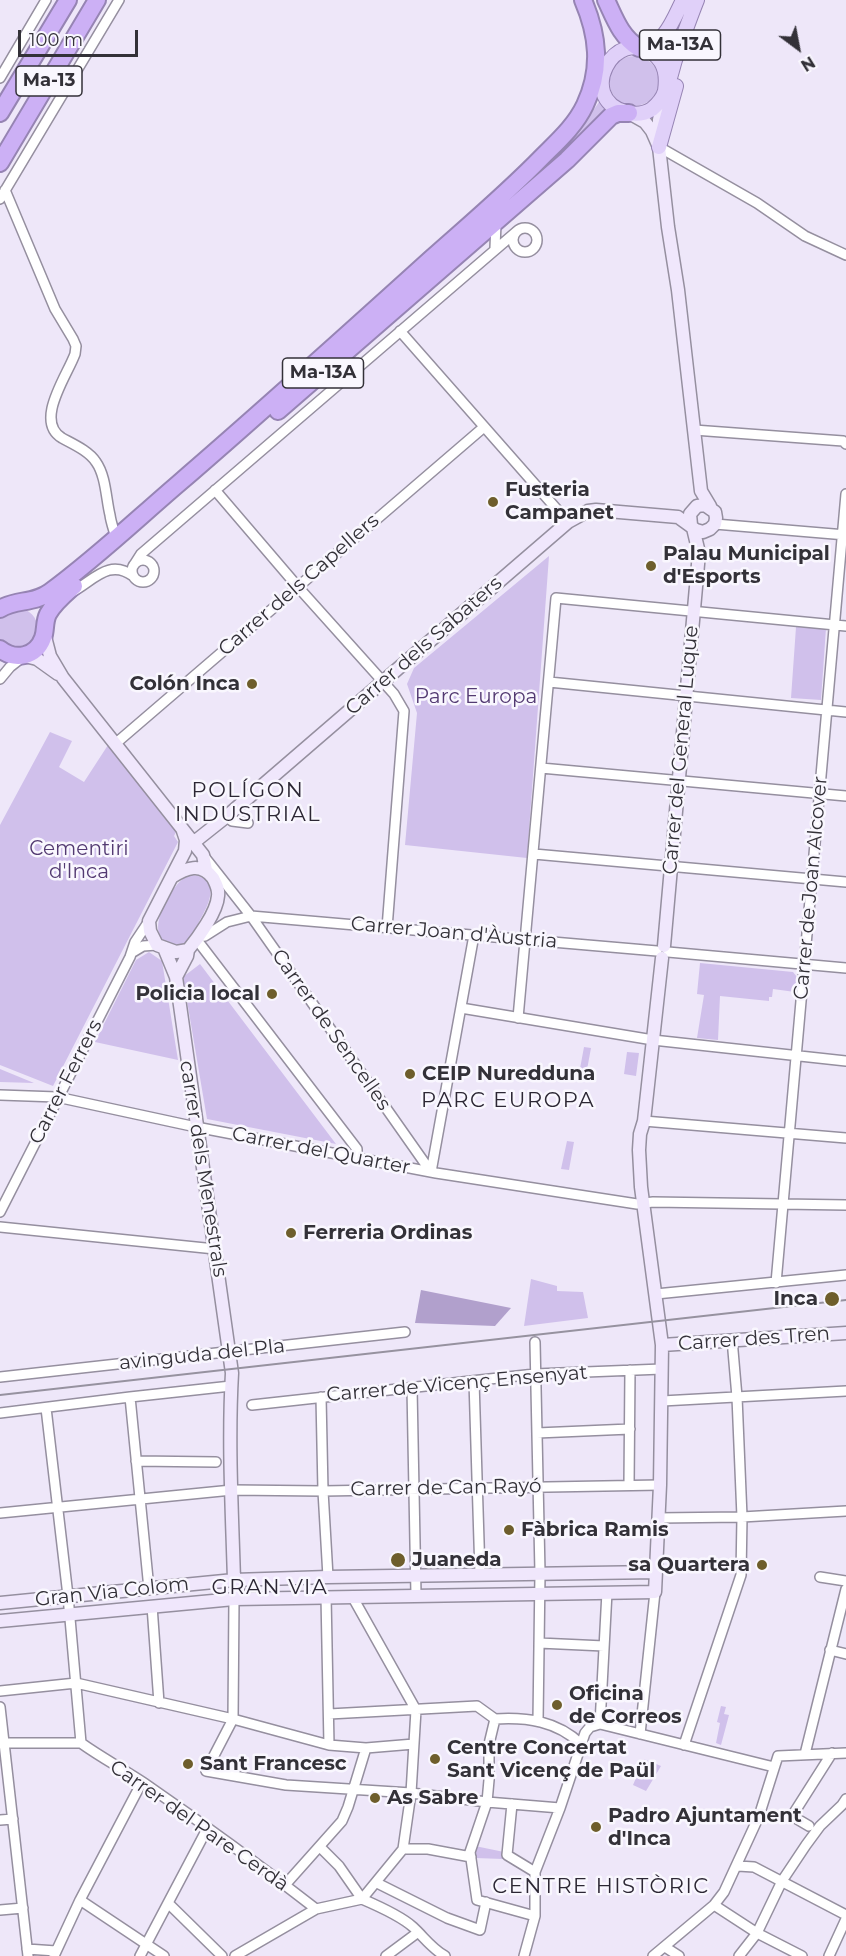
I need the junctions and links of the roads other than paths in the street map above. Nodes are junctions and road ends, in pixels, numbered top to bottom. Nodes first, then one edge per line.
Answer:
1 (46, 0) edge
2 (68, 0) edge
3 (97, 0) edge
4 (119, 0) edge
5 (583, 0) edge
6 (589, 0) edge
7 (606, 0) edge
8 (683, 0) edge
9 (697, 0) edge
10 (702, 0) edge
11 (639, 48) junction
12 (603, 73) junction
13 (0, 78) edge
14 (665, 91) junction
15 (0, 113) edge
16 (630, 113) junction
17 (659, 147) junction
18 (0, 163) edge
19 (525, 175) junction
20 (3, 195) edge
21 (496, 223) junction
22 (516, 232) junction
23 (495, 248) junction
24 (518, 249) junction
25 (846, 255) edge
26 (400, 331) junction
27 (484, 427) junction
28 (694, 430) junction
29 (846, 444) edge
30 (215, 490) junction
31 (701, 490) junction
32 (846, 494) edge
33 (710, 506) junction
34 (692, 510) junction
35 (678, 517) junction
36 (568, 522) junction
37 (714, 524) junction
38 (692, 526) junction
39 (844, 535) edge
40 (116, 538) junction
41 (154, 542) junction
42 (699, 553) junction
43 (134, 565) junction
44 (156, 570) junction
45 (133, 576) junction
46 (298, 587) junction
47 (62, 597) junction
48 (12, 601) edge
49 (0, 609) edge
50 (694, 611) junction
51 (834, 625) junction
52 (846, 626) edge
53 (44, 630) junction
54 (10, 655) edge
55 (63, 678) junction
56 (0, 679) edge
57 (383, 681) junction
58 (549, 682) junction
59 (686, 696) junction
60 (826, 710) junction
61 (846, 712) edge
62 (115, 744) junction
63 (541, 768) junction
64 (678, 780) junction
65 (819, 793) junction
66 (846, 796) edge
67 (227, 816) junction
68 (248, 823) dead end
69 (181, 827) junction
70 (194, 843) junction
71 (534, 854) junction
72 (204, 855) junction
73 (671, 867) junction
74 (210, 875) junction
75 (172, 877) junction
76 (812, 879) junction
77 (846, 882) edge
78 (230, 889) junction
79 (251, 916) junction
80 (149, 921) junction
81 (387, 928) junction
82 (474, 935) junction
83 (198, 938) junction
84 (525, 939) junction
85 (160, 946) junction
86 (188, 950) junction
87 (133, 952) junction
88 (663, 952) junction
89 (804, 964) junction
90 (846, 968) edge
91 (176, 977) junction
92 (461, 1008) junction
93 (518, 1018) junction
94 (653, 1040) junction
95 (796, 1056) junction
96 (846, 1061) edge
97 (0, 1095) edge
98 (57, 1097) junction
99 (644, 1121) junction
100 (196, 1127) junction
101 (789, 1133) junction
102 (846, 1138) edge
103 (357, 1157) junction
104 (431, 1172) junction
105 (644, 1203) junction
106 (783, 1204) junction
107 (846, 1205) edge
108 (0, 1212) edge
109 (0, 1227) edge
110 (215, 1249) junction
111 (846, 1275) edge
112 (776, 1283) junction
113 (656, 1294) junction
114 (405, 1332) dead end
115 (846, 1333) edge
116 (732, 1339) junction
117 (535, 1341) dead end
118 (662, 1345) junction
119 (231, 1362) junction
120 (630, 1370) junction
121 (662, 1370) junction
122 (536, 1374) junction
123 (0, 1377) edge
124 (474, 1380) junction
125 (231, 1386) junction
126 (412, 1388) junction
127 (846, 1391) edge
128 (737, 1396) junction
129 (130, 1397) junction
130 (321, 1397) junction
131 (662, 1401) junction
132 (252, 1405) dead end
133 (46, 1408) junction
134 (0, 1413) edge
135 (630, 1429) junction
136 (537, 1433) junction
137 (136, 1461) junction
138 (216, 1462) dead end
139 (629, 1485) junction
140 (660, 1485) junction
141 (538, 1486) junction
142 (477, 1488) junction
143 (415, 1489) junction
144 (232, 1490) junction
145 (323, 1491) junction
146 (140, 1499) junction
147 (58, 1507) junction
148 (846, 1512) edge
149 (0, 1513) edge
150 (742, 1517) junction
151 (658, 1518) junction
152 (656, 1572) junction
153 (540, 1573) junction
154 (480, 1574) junction
155 (328, 1576) junction
156 (414, 1576) junction
157 (820, 1577) dead end
158 (234, 1580) junction
159 (846, 1581) edge
160 (149, 1589) junction
161 (846, 1589) edge
162 (607, 1592) junction
163 (655, 1592) junction
164 (540, 1593) junction
165 (416, 1595) junction
166 (68, 1596) junction
167 (326, 1596) junction
168 (352, 1596) junction
169 (234, 1599) junction
170 (0, 1603) edge
171 (152, 1606) junction
172 (70, 1614) junction
173 (0, 1621) edge
174 (539, 1643) junction
175 (604, 1646) junction
176 (830, 1650) junction
177 (846, 1654) edge
178 (76, 1683) junction
179 (0, 1691) edge
180 (159, 1703) junction
181 (0, 1707) edge
182 (416, 1710) junction
183 (329, 1714) junction
184 (233, 1719) junction
185 (495, 1719) junction
186 (538, 1721) junction
187 (600, 1724) junction
188 (640, 1734) junction
189 (2, 1743) edge
190 (81, 1743) junction
191 (414, 1744) junction
192 (581, 1744) junction
193 (330, 1745) junction
194 (684, 1745) junction
195 (366, 1748) junction
196 (805, 1754) junction
197 (832, 1754) junction
198 (846, 1754) edge
199 (774, 1767) junction
200 (142, 1782) junction
201 (353, 1790) junction
202 (411, 1793) junction
203 (487, 1802) junction
204 (512, 1804) junction
205 (845, 1804) edge
206 (560, 1808) junction
207 (13, 1819) junction
208 (0, 1820) edge
209 (812, 1828) junction
210 (207, 1829) junction
211 (320, 1847) junction
212 (404, 1849) junction
213 (471, 1857) junction
214 (738, 1866) junction
215 (535, 1872) junction
216 (782, 1881) junction
217 (377, 1883) junction
218 (285, 1885) junction
219 (362, 1899) junction
220 (80, 1900) junction
221 (486, 1902) junction
222 (168, 1904) junction
223 (714, 1905) junction
224 (23, 1908) junction
225 (316, 1909) junction
226 (0, 1910) edge
227 (535, 1916) junction
228 (846, 1917) edge
229 (417, 1933) junction
230 (757, 1933) junction
231 (146, 1944) junction
232 (665, 1947) junction
233 (785, 1952) edge
234 (28, 1953) edge
235 (55, 1953) edge
236 (432, 1953) edge
237 (140, 1956) edge
238 (164, 1956) edge
239 (222, 1956) edge
240 (235, 1956) edge
241 (386, 1956) edge
242 (445, 1956) edge
243 (524, 1956) edge
244 (653, 1956) edge
245 (679, 1956) edge
246 (739, 1956) edge
247 (801, 1956) edge
248 (829, 1956) edge

1 - 13 street
2 - 15 highway, Ma-13
3 - 18 highway, Ma-13
4 - 20 street
5 - 19 highway
6 - 12 highway
7 - 11 highway
8 - 11 main road, Ma-13A
9 - 14 main road, Ma-13A
10 - 17 main road
11 - 12 main road, Ma-13A
11 - 14 main road, Ma-13A
12 - 16 main road
12 - 19 main road, Ma-13A
14 - 16 main road, Ma-13A
14 - 17 main road
16 - 17 main road
16 - 21 highway, Ma-13A
17 - 25 street
17 - 28 main road
19 - 40 highway, Ma-13A
20 - 40 street
21 - 23 street
21 - 47 highway, Ma-13A
22 - 23 street
22 - 24 street
22 - 24 street
23 - 24 street
23 - 26 street
26 - 27 street
26 - 30 street
27 - 36 street
27 - 46 street, Carrer dels Capellers
28 - 29 street
28 - 31 main road
30 - 41 street
30 - 46 street
31 - 33 main road
31 - 34 main road
32 - 39 street, Carrer de Joan Alcover
33 - 34 main road
33 - 37 main road
34 - 35 main road, Carrer dels Sabaters
34 - 38 main road
35 - 36 main road, Carrer dels Sabaters
35 - 38 main road, Carrer dels Sabaters
36 - 57 main road, Carrer dels Sabaters
37 - 38 main road
37 - 39 street
37 - 42 main road, Carrer del General Luque
38 - 42 main road, Carrer del General Luque
39 - 51 street, Carrer de Joan Alcover
40 - 48 highway, Ma-13A
41 - 43 street
41 - 44 street
42 - 50 main road, Carrer del General Luque
43 - 44 street
43 - 45 street
44 - 45 street
45 - 47 street
46 - 57 street
46 - 62 street, Carrer dels Capellers
47 - 53 highway, Ma-13A
48 - 49 highway
48 - 53 highway
50 - 51 street
50 - 58 street
50 - 59 main road, Carrer del General Luque
51 - 52 street
51 - 60 street, Carrer de Joan Alcover
53 - 54 highway
53 - 55 main road, Carrer de Sencelles
54 - 55 main road, Carrer de Sencelles
54 - 56 street
55 - 62 main road, Carrer de Sencelles
57 - 67 main road, Carrer dels Sabaters
57 - 81 street
58 - 59 street
58 - 63 street
59 - 60 street
59 - 64 main road, Carrer del General Luque
60 - 61 street
60 - 65 street, Carrer de Joan Alcover
62 - 69 main road, Carrer de Sencelles
63 - 64 street
63 - 71 street
64 - 65 street
64 - 73 main road, Carrer del General Luque
65 - 66 street
65 - 76 street, Carrer de Joan Alcover
67 - 68 street
67 - 70 main road, Carrer dels Sabaters
69 - 70 main road, Carrer de Sencelles
69 - 75 main road
70 - 72 main road, Carrer de Sencelles
71 - 73 street
71 - 84 street
72 - 74 main road
72 - 78 street, Carrer de Sencelles
73 - 76 street
73 - 88 main road, Carrer del General Luque
74 - 75 main road
74 - 78 street, Carrer de Sencelles
74 - 83 main road
75 - 80 main road
76 - 77 street
76 - 89 street, Carrer de Joan Alcover
78 - 79 street, Carrer de Sencelles
79 - 81 street, Carrer Joan d'Àustria
79 - 83 street
79 - 104 street, Carrer de Sencelles
80 - 85 main road
80 - 87 street, Carrer Ferrers
81 - 82 street, Carrer Joan d'Àustria
82 - 84 street, Carrer Joan d'Àustria
82 - 92 street
83 - 86 main road
83 - 103 street
84 - 88 street, Carrer Joan d'Àustria
84 - 93 street
85 - 86 main road
85 - 87 street
85 - 91 main road, carrer dels Menestrals
86 - 91 main road
87 - 98 street, Carrer Ferrers
88 - 89 street, Carrer Joan d'Àustria
88 - 94 main road, Carrer del General Luque
89 - 90 street, Carrer Joan d'Àustria
89 - 95 street, Carrer de Joan Alcover
91 - 100 main road, carrer dels Menestrals
92 - 93 street
92 - 104 street
93 - 94 street
94 - 95 street
94 - 99 main road, Carrer del General Luque
95 - 96 street
95 - 101 street, Carrer de Joan Alcover
97 - 98 street, Carrer del Quarter
98 - 100 street, Carrer del Quarter
98 - 108 street, Carrer Ferrers
99 - 101 street
99 - 105 main road, Carrer del General Luque
100 - 103 street, Carrer del Quarter
100 - 110 main road, carrer dels Menestrals
101 - 102 street
101 - 106 street, Carrer de Joan Alcover
103 - 104 street, Carrer del Quarter
104 - 105 street, Carrer del Quarter
105 - 106 street, Carrer del Quarter
105 - 113 main road, Carrer del General Luque
106 - 107 street, Carrer del Quarter
106 - 112 street, Carrer de Joan Alcover
109 - 110 street
110 - 119 main road, carrer dels Menestrals
111 - 112 street
112 - 113 street
113 - 118 main road, Carrer del General Luque
114 - 119 street, avinguda del Pla
115 - 116 main road, Carrer des Tren
116 - 118 main road, Carrer des Tren
116 - 128 street
117 - 122 street
118 - 121 main road, Carrer del General Luque
119 - 123 street, avinguda del Pla
119 - 125 main road, carrer dels Menestrals
120 - 121 street, Carrer de Vicenç Ensenyat
120 - 122 street, Carrer de Vicenç Ensenyat
120 - 135 street
121 - 131 main road, Carrer del General Luque
122 - 124 street, Carrer de Vicenç Ensenyat
122 - 136 street
124 - 126 street, Carrer de Vicenç Ensenyat
124 - 142 street
125 - 129 street
125 - 144 main road, carrer dels Menestrals
126 - 130 street, Carrer de Vicenç Ensenyat
126 - 143 street
127 - 128 street
128 - 131 street
128 - 150 street
129 - 133 street
129 - 137 street
130 - 132 street, Carrer de Vicenç Ensenyat
130 - 145 street
131 - 140 main road, Carrer del General Luque
133 - 134 street
133 - 147 street
135 - 136 street
135 - 139 street
136 - 141 street
137 - 138 street
137 - 146 street
139 - 140 street, Carrer de Can Rayó
139 - 141 street, Carrer de Can Rayó
140 - 151 main road, Carrer del General Luque
141 - 142 street, Carrer de Can Rayó
141 - 153 street
142 - 143 street, Carrer de Can Rayó
142 - 154 street
143 - 145 street, Carrer de Can Rayó
143 - 156 street
144 - 145 street, Carrer de Can Rayó
144 - 146 street, Carrer de Can Rayó
144 - 158 main road, carrer dels Menestrals
145 - 155 street
146 - 147 street, Carrer de Can Rayó
146 - 160 street
147 - 149 street, Carrer de Can Rayó
147 - 166 street
148 - 150 street
150 - 151 street
150 - 194 street
151 - 152 main road, Carrer del General Luque
152 - 153 main road, Gran Via Colom
152 - 163 main road, Carrer del General Luque
153 - 154 main road, Gran Via Colom
153 - 164 street
154 - 156 main road, Gran Via Colom
155 - 156 main road, Gran Via Colom
155 - 158 main road, Gran Via Colom
156 - 165 street
157 - 159 street
158 - 160 main road, Gran Via Colom
158 - 169 main road, carrer dels Menestrals
160 - 166 main road, Gran Via Colom
161 - 176 street
162 - 163 main road, Gran Via Colom
162 - 164 main road, Gran Via Colom
162 - 175 street
163 - 188 street, Carrer del General Luque
164 - 165 main road, Gran Via Colom
164 - 174 street
165 - 168 main road, Gran Via Colom
166 - 170 main road, Gran Via Colom
166 - 172 street
167 - 168 main road, Gran Via Colom
167 - 169 main road, Gran Via Colom
167 - 183 street
168 - 182 street
169 - 171 main road, Gran Via Colom
169 - 184 street
171 - 172 main road, Gran Via Colom
171 - 180 street
172 - 173 main road, Gran Via Colom
172 - 178 street
174 - 175 street
174 - 186 street
175 - 187 street
176 - 177 street
176 - 196 street
178 - 179 street
178 - 180 street
178 - 190 street
180 - 184 street
181 - 189 street
182 - 183 street
182 - 185 street
182 - 191 street
183 - 193 street
184 - 193 street
184 - 201 street
185 - 186 street
185 - 203 street
186 - 192 street
187 - 188 street
187 - 192 street
188 - 194 street
189 - 190 street
189 - 207 street
190 - 200 street, Carrer del Pare Cerdà
191 - 195 street
191 - 202 street
192 - 206 street
193 - 195 street
194 - 199 street
195 - 201 street
196 - 197 street
196 - 199 street
197 - 198 street
197 - 209 street
199 - 214 street
200 - 210 street, Carrer del Pare Cerdà
200 - 220 street
201 - 202 street
201 - 211 street
202 - 203 street
202 - 212 street
203 - 204 street
203 - 213 street
204 - 206 street
204 - 215 street
205 - 209 street
206 - 215 street
207 - 208 street
207 - 224 street
209 - 216 street
210 - 218 street, Carrer del Pare Cerdà
210 - 222 street
211 - 218 street
211 - 219 street
212 - 213 street
212 - 217 street
213 - 221 street
214 - 216 street
214 - 223 street
215 - 227 street
216 - 228 street
216 - 230 street
217 - 219 street
217 - 221 street
218 - 225 street, Carrer del Pare Cerdà
219 - 225 street
219 - 229 street
220 - 231 street
220 - 235 street
221 - 227 street
222 - 231 street
222 - 239 street
223 - 230 street
223 - 232 street
224 - 226 street
224 - 234 street
225 - 240 street
227 - 243 street
228 - 248 street
229 - 236 street
229 - 241 street
230 - 233 street
230 - 246 street
231 - 237 street
231 - 238 street
232 - 244 street
232 - 245 street
233 - 247 street
234 - 235 street
236 - 242 street

